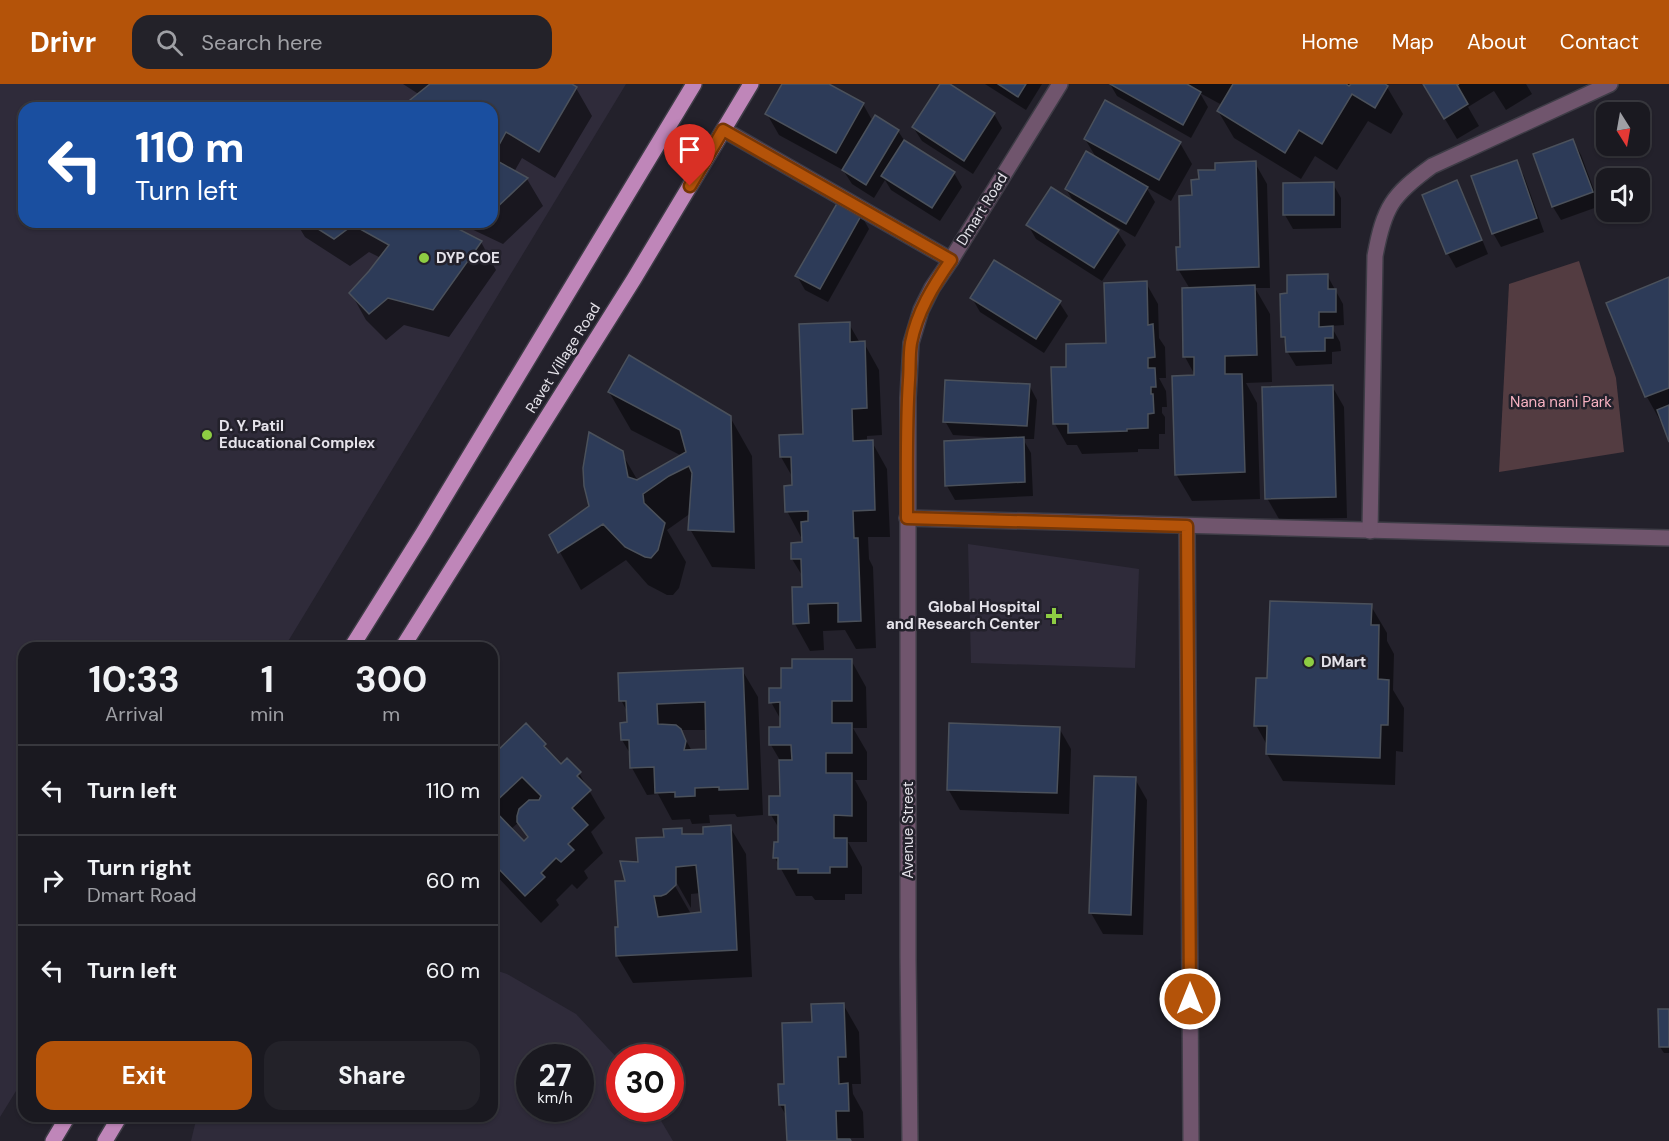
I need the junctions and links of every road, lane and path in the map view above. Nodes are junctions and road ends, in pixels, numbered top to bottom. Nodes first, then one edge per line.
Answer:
1 (694, 84) edge
2 (751, 84) edge
3 (1060, 84) edge
4 (1610, 84) edge
5 (723, 130) junction
6 (951, 260) junction
7 (907, 518) junction
8 (1187, 526) junction
9 (1370, 531) junction
10 (1669, 538) edge
11 (355, 642) edge
12 (406, 642) edge
13 (64, 1122) edge
14 (116, 1122) edge
15 (53, 1141) edge
16 (105, 1141) edge
17 (910, 1141) edge
18 (1191, 1141) edge

1 - 11 main road, Ravet Village Road
2 - 5 main road, Ravet Village Road
3 - 6 street, Dmart Road
4 - 9 street
5 - 6 street
5 - 12 main road, Ravet Village Road
6 - 7 street, Dmart Road
7 - 8 street
7 - 17 street, Avenue Street
8 - 9 street
8 - 18 street
9 - 10 street
13 - 15 main road
14 - 16 main road

